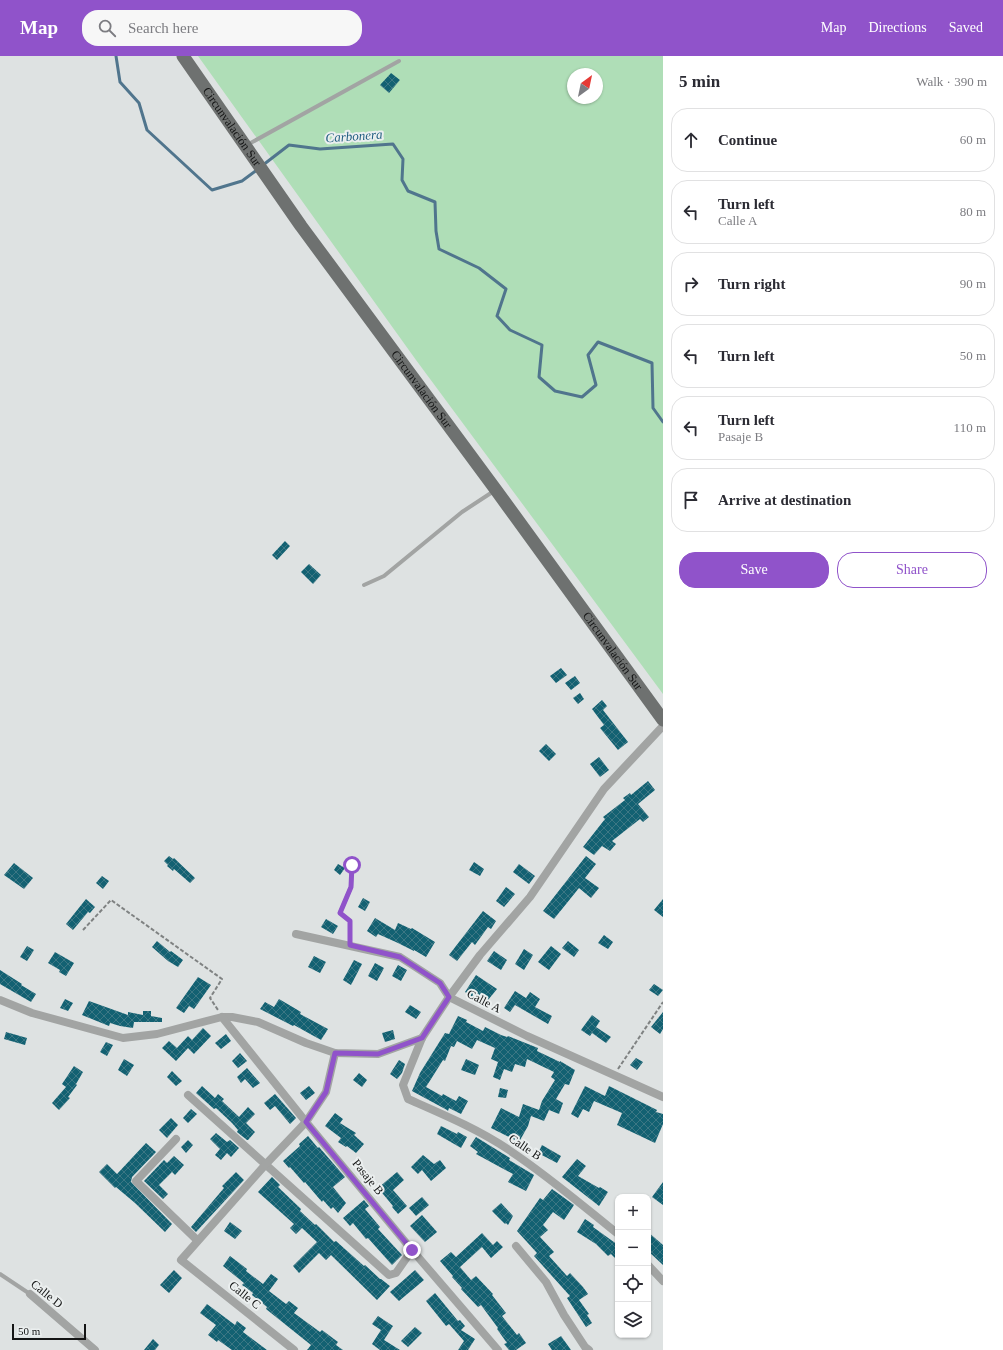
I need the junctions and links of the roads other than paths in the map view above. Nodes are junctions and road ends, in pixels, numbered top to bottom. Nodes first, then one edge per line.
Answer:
1 (183, 56) edge
2 (399, 61) dead end
3 (245, 146) junction
4 (496, 490) junction
5 (364, 585) dead end
6 (663, 720) edge
7 (663, 726) edge
8 (352, 865) dead end
9 (296, 934) dead end
10 (350, 945) junction
11 (449, 997) junction
12 (0, 1000) edge
13 (222, 1017) junction
14 (422, 1038) junction
15 (335, 1053) junction
16 (188, 1095) dead end
17 (663, 1097) edge
18 (306, 1122) junction
19 (176, 1139) dead end
20 (266, 1164) junction
21 (615, 1232) edge
22 (197, 1240) junction
23 (516, 1246) dead end
24 (412, 1250) junction
25 (649, 1266) edge
26 (0, 1274) edge
27 (663, 1280) edge
28 (30, 1294) joint
29 (95, 1350) edge
30 (294, 1350) edge
31 (498, 1350) edge
32 (589, 1350) edge

1 - 3 main road, Circunvalación Sur
2 - 3 lane
3 - 4 main road, Circunvalación Sur
4 - 5 lane
4 - 6 main road, Circunvalación Sur
7 - 11 street
8 - 10 lane
9 - 10 street, Calle A
10 - 11 street, Calle A
11 - 14 street
11 - 17 street, Calle A
12 - 13 street
13 - 15 street
13 - 18 street, Pasaje B
14 - 15 street
14 - 21 street, Calle B
15 - 18 street
16 - 20 street
18 - 20 street
18 - 24 street, Pasaje B
19 - 22 street
20 - 22 street
20 - 24 street
22 - 30 street, Calle C
23 - 32 street
24 - 31 street, Pasaje B
25 - 27 street
26 - 28 lane, Calle D
28 - 29 street, Calle D

